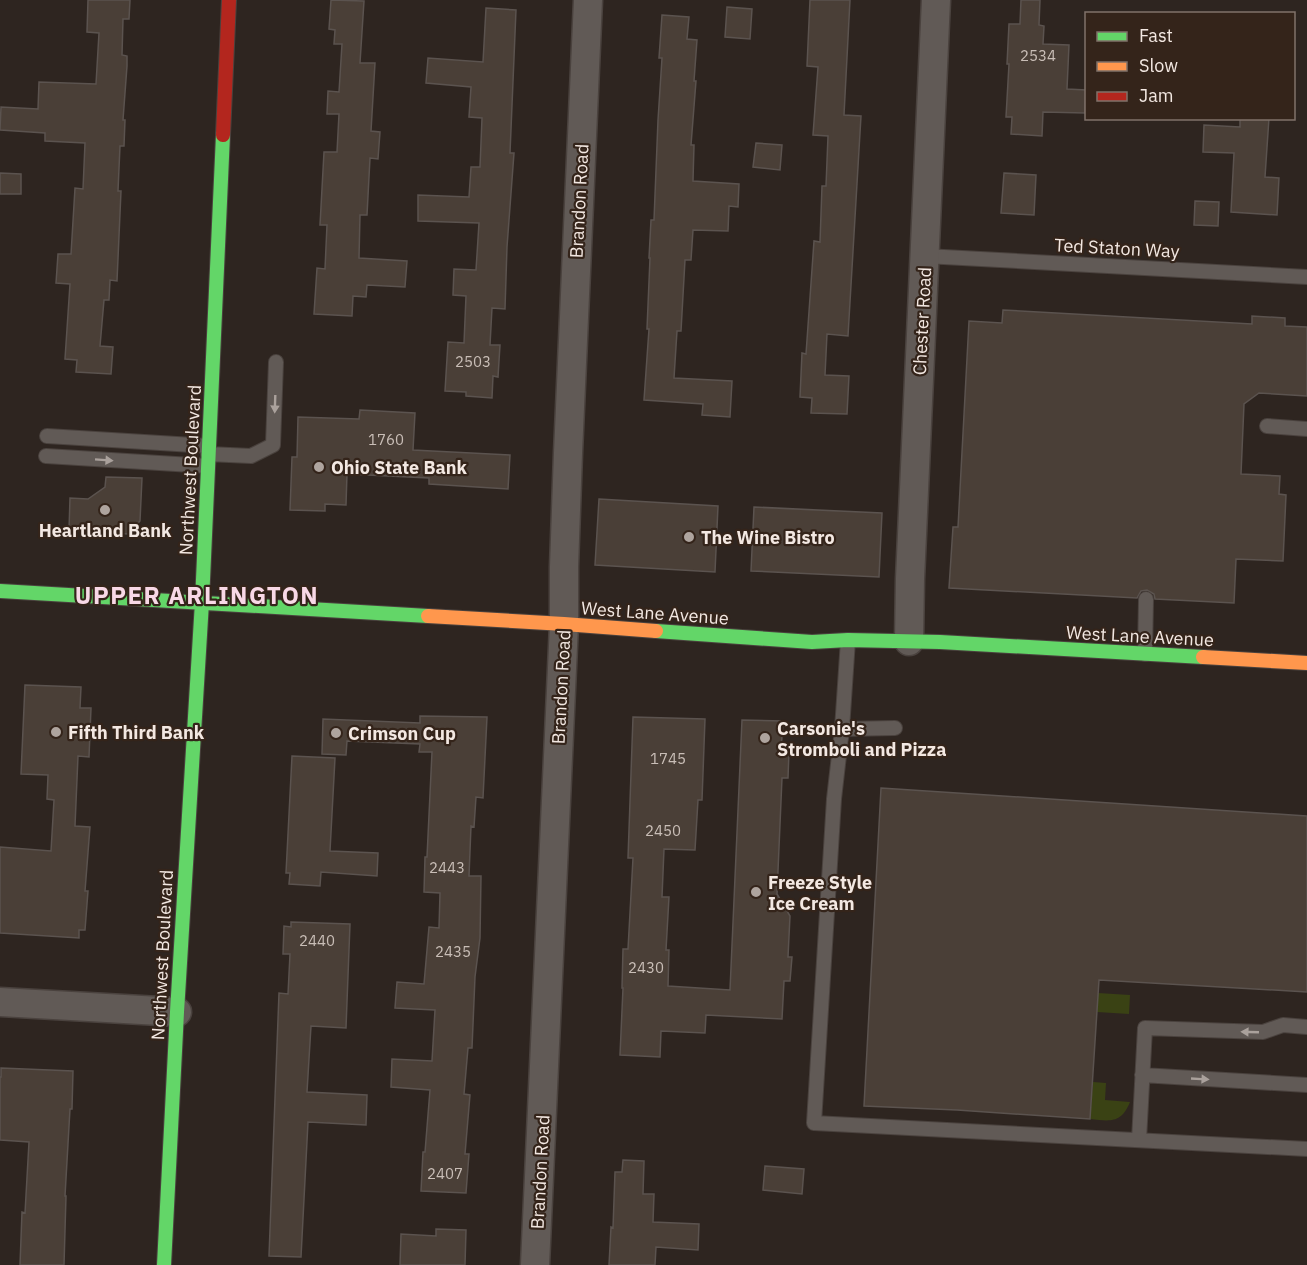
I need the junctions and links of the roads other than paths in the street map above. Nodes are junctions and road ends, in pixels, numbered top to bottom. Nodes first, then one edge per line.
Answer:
1 (229, 0) edge
2 (588, 0) edge
3 (936, 0) edge
4 (925, 256) junction
5 (1307, 277) edge
6 (276, 362) dead end
7 (1267, 426) dead end
8 (1307, 429) edge
9 (47, 436) dead end
10 (46, 456) dead end
11 (208, 456) junction
12 (0, 591) edge
13 (1146, 599) dead end
14 (202, 602) junction
15 (564, 624) junction
16 (849, 640) junction
17 (909, 641) junction
18 (1144, 654) junction
19 (1307, 663) edge
20 (895, 728) dead end
21 (842, 729) junction
22 (0, 1002) edge
23 (177, 1012) junction
24 (1307, 1026) edge
25 (1142, 1075) junction
26 (1307, 1085) edge
27 (1139, 1140) junction
28 (1307, 1149) edge
29 (164, 1265) edge
30 (535, 1265) edge

1 - 11 main road, Northwest Boulevard
2 - 15 street, Brandon Road
3 - 4 street, Chester Road
4 - 5 lane, Ted Staton Way
4 - 17 street, Chester Road
6 -> 11 lane
7 - 8 lane
9 - 11 lane
10 -> 11 lane
11 - 14 main road, Northwest Boulevard
12 - 14 main road, West Lane Avenue
13 - 18 lane
14 - 15 main road, West Lane Avenue
14 - 23 main road, Northwest Boulevard
15 - 16 main road, West Lane Avenue
15 - 30 street, Brandon Road
16 - 17 main road, West Lane Avenue
16 - 21 lane
17 - 18 main road, West Lane Avenue
18 - 19 main road, West Lane Avenue
20 - 21 lane
21 - 27 lane
22 - 23 street
23 - 29 main road, Northwest Boulevard
24 -> 25 lane
25 -> 26 lane
25 - 27 lane
27 - 28 lane

